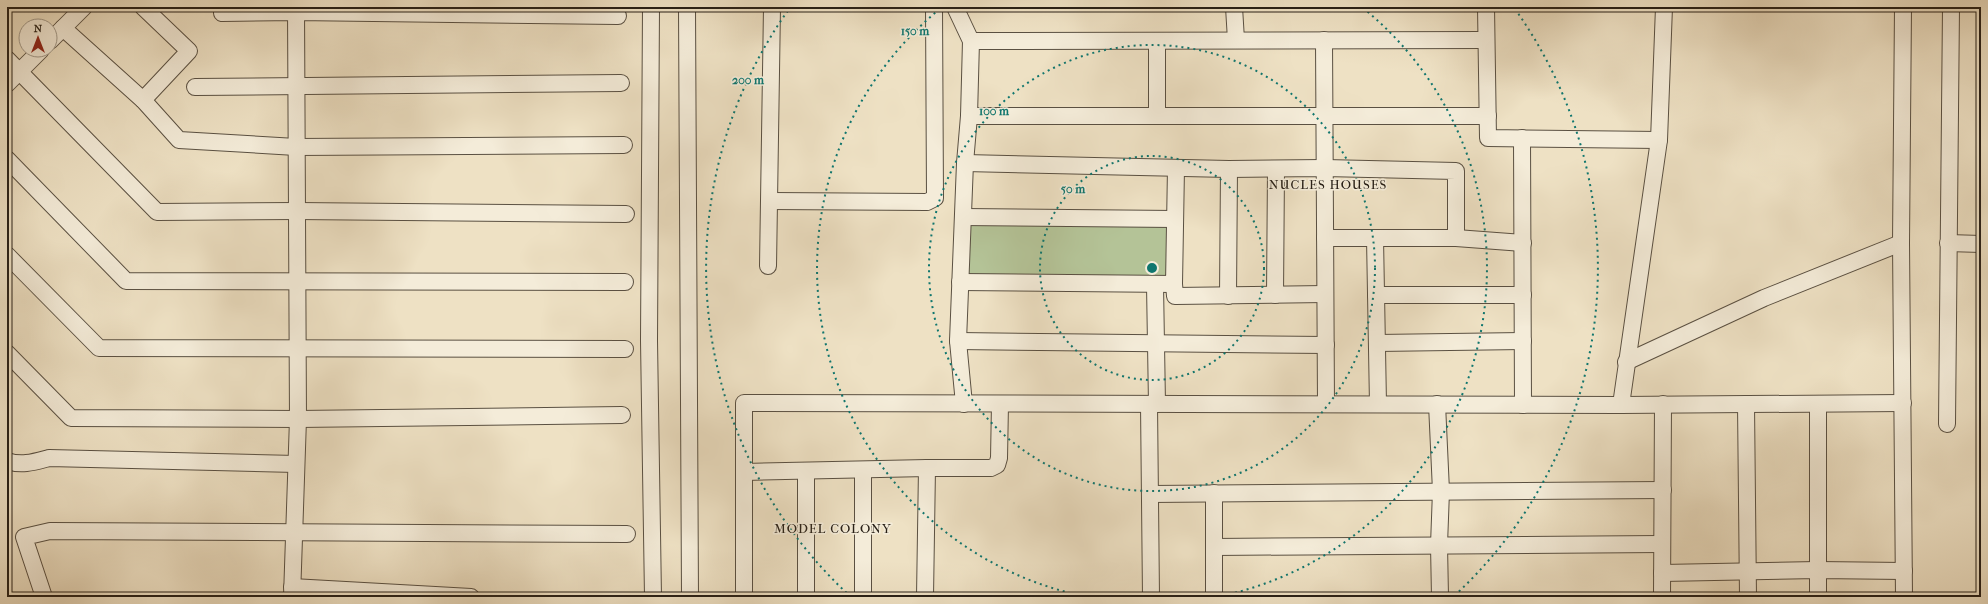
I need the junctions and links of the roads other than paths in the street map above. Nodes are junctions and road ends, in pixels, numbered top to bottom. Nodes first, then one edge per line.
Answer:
1 (84, 7) edge
2 (143, 7) edge
3 (222, 7) edge
4 (651, 7) edge
5 (686, 7) edge
6 (772, 7) edge
7 (934, 7) edge
8 (955, 7) edge
9 (1234, 7) edge
10 (1486, 7) edge
11 (1664, 7) edge
12 (1903, 7) edge
13 (1951, 7) edge
14 (296, 9) edge
15 (618, 16) dead end
16 (63, 28) junction
17 (58, 33) edge
18 (1157, 40) junction
19 (1236, 40) junction
20 (1324, 40) junction
21 (1486, 40) junction
22 (971, 41) junction
23 (33, 58) edge
24 (7, 59) edge
25 (20, 71) junction
26 (621, 83) dead end
27 (7, 84) edge
28 (296, 85) junction
29 (195, 87) dead end
30 (143, 100) junction
31 (1323, 115) junction
32 (970, 116) junction
33 (1157, 116) junction
34 (1488, 116) junction
35 (1522, 138) junction
36 (1659, 140) junction
37 (624, 145) dead end
38 (296, 147) junction
39 (7, 159) edge
40 (965, 163) junction
41 (1176, 168) junction
42 (1325, 168) junction
43 (1229, 169) junction
44 (1276, 169) junction
45 (770, 201) junction
46 (297, 211) junction
47 (626, 214) dead end
48 (963, 217) junction
49 (1175, 219) junction
50 (1325, 238) junction
51 (1375, 238) junction
52 (1456, 238) junction
53 (1523, 243) junction
54 (1901, 243) junction
55 (1948, 243) junction
56 (1981, 244) edge
57 (7, 255) edge
58 (768, 266) dead end
59 (297, 280) junction
60 (625, 282) dead end
61 (960, 282) junction
62 (1174, 284) junction
63 (1155, 285) junction
64 (1325, 294) junction
65 (1275, 295) junction
66 (1376, 295) junction
67 (1523, 295) junction
68 (1228, 296) junction
69 (958, 341) junction
70 (1523, 341) junction
71 (1377, 343) junction
72 (1156, 344) junction
73 (1326, 345) junction
74 (297, 348) junction
75 (625, 349) dead end
76 (7, 352) edge
77 (1626, 362) junction
78 (1903, 403) junction
79 (964, 404) junction
80 (1000, 404) junction
81 (1153, 404) junction
82 (1326, 404) junction
83 (1378, 404) junction
84 (1437, 404) junction
85 (1663, 404) junction
86 (1746, 404) junction
87 (1818, 404) junction
88 (1523, 405) junction
89 (1621, 405) junction
90 (622, 415) dead end
91 (298, 419) junction
92 (1947, 424) dead end
93 (7, 462) edge
94 (296, 464) junction
95 (927, 468) junction
96 (806, 471) junction
97 (863, 471) junction
98 (744, 472) junction
99 (1662, 490) junction
100 (1441, 491) junction
101 (1214, 493) junction
102 (1150, 494) junction
103 (295, 531) junction
104 (627, 534) dead end
105 (1662, 544) junction
106 (1439, 545) junction
107 (1214, 547) junction
108 (1818, 570) junction
109 (1748, 571) junction
110 (1904, 571) junction
111 (1662, 573) junction
112 (292, 592) edge
113 (44, 597) edge
114 (471, 597) edge
115 (653, 597) edge
116 (690, 597) edge
117 (744, 597) edge
118 (806, 597) edge
119 (863, 597) edge
120 (925, 597) edge
121 (1151, 597) edge
122 (1214, 597) edge
123 (1440, 597) edge
124 (1662, 597) edge
125 (1748, 597) edge
126 (1818, 597) edge
127 (1904, 597) edge

1 - 16 street
2 - 30 street
3 - 14 street
4 - 115 street
5 - 116 street
6 - 45 street
7 - 45 street
8 - 22 street
9 - 19 street
10 - 21 street
11 - 36 street
12 - 54 street
13 - 55 street
14 - 15 street
14 - 28 street
16 - 17 street
16 - 30 street
18 - 19 street
18 - 22 street
18 - 33 street
19 - 20 street
20 - 21 street
20 - 31 street
21 - 34 street
22 - 32 street
23 - 25 street
24 - 25 street
25 - 27 street
25 - 46 street
26 - 28 street
28 - 29 street
28 - 38 street
30 - 38 street
31 - 33 street
31 - 34 street
31 - 42 street
32 - 33 street
32 - 40 street
34 - 35 street
35 - 36 street
35 - 53 street
36 - 77 street
37 - 38 street
38 - 46 street
39 - 59 street
40 - 41 street
40 - 48 street
41 - 43 street
41 - 49 street
42 - 44 street
42 - 50 street
42 - 52 street
43 - 44 street
43 - 68 street
44 - 65 street
45 - 58 street
46 - 47 street
46 - 59 street
48 - 49 street
48 - 61 street
49 - 62 street
50 - 51 street
50 - 64 street
51 - 52 street
51 - 66 street
52 - 53 street
53 - 67 street
54 - 77 street
54 - 78 street
55 - 56 street
55 - 92 street
57 - 74 street
59 - 60 street
59 - 74 street
61 - 63 street
61 - 69 street
62 - 63 street
62 - 68 street
63 - 72 street
64 - 65 street
64 - 73 street
65 - 68 street
66 - 67 street
66 - 71 street
67 - 70 street
69 - 72 street
69 - 79 street
70 - 71 street
70 - 88 street
71 - 83 street
72 - 73 street
72 - 81 street
73 - 82 street
74 - 75 street
74 - 91 street
76 - 91 street
77 - 89 street
78 - 87 street
78 - 110 street
79 - 80 street
79 - 98 street
80 - 81 street
80 - 95 street
81 - 82 street
81 - 102 street
82 - 83 street
83 - 84 street
84 - 88 street
84 - 100 street
85 - 86 street
85 - 89 street
85 - 99 street
86 - 87 street
86 - 109 street
87 - 108 street
88 - 89 street
90 - 91 street
91 - 94 street
93 - 94 street
94 - 103 street
95 - 97 street
95 - 120 street
96 - 97 street
96 - 98 street
96 - 118 street
97 - 119 street
98 - 117 street
99 - 100 street
99 - 105 street
100 - 101 street
100 - 106 street
101 - 102 street
101 - 107 street
102 - 121 street
103 - 104 street
103 - 112 street
103 - 113 street
105 - 106 street
105 - 111 street
106 - 107 street
106 - 123 street
107 - 122 street
108 - 109 street
108 - 110 street
108 - 126 street
109 - 111 street
109 - 125 street
110 - 127 street
111 - 124 street
112 - 114 street

